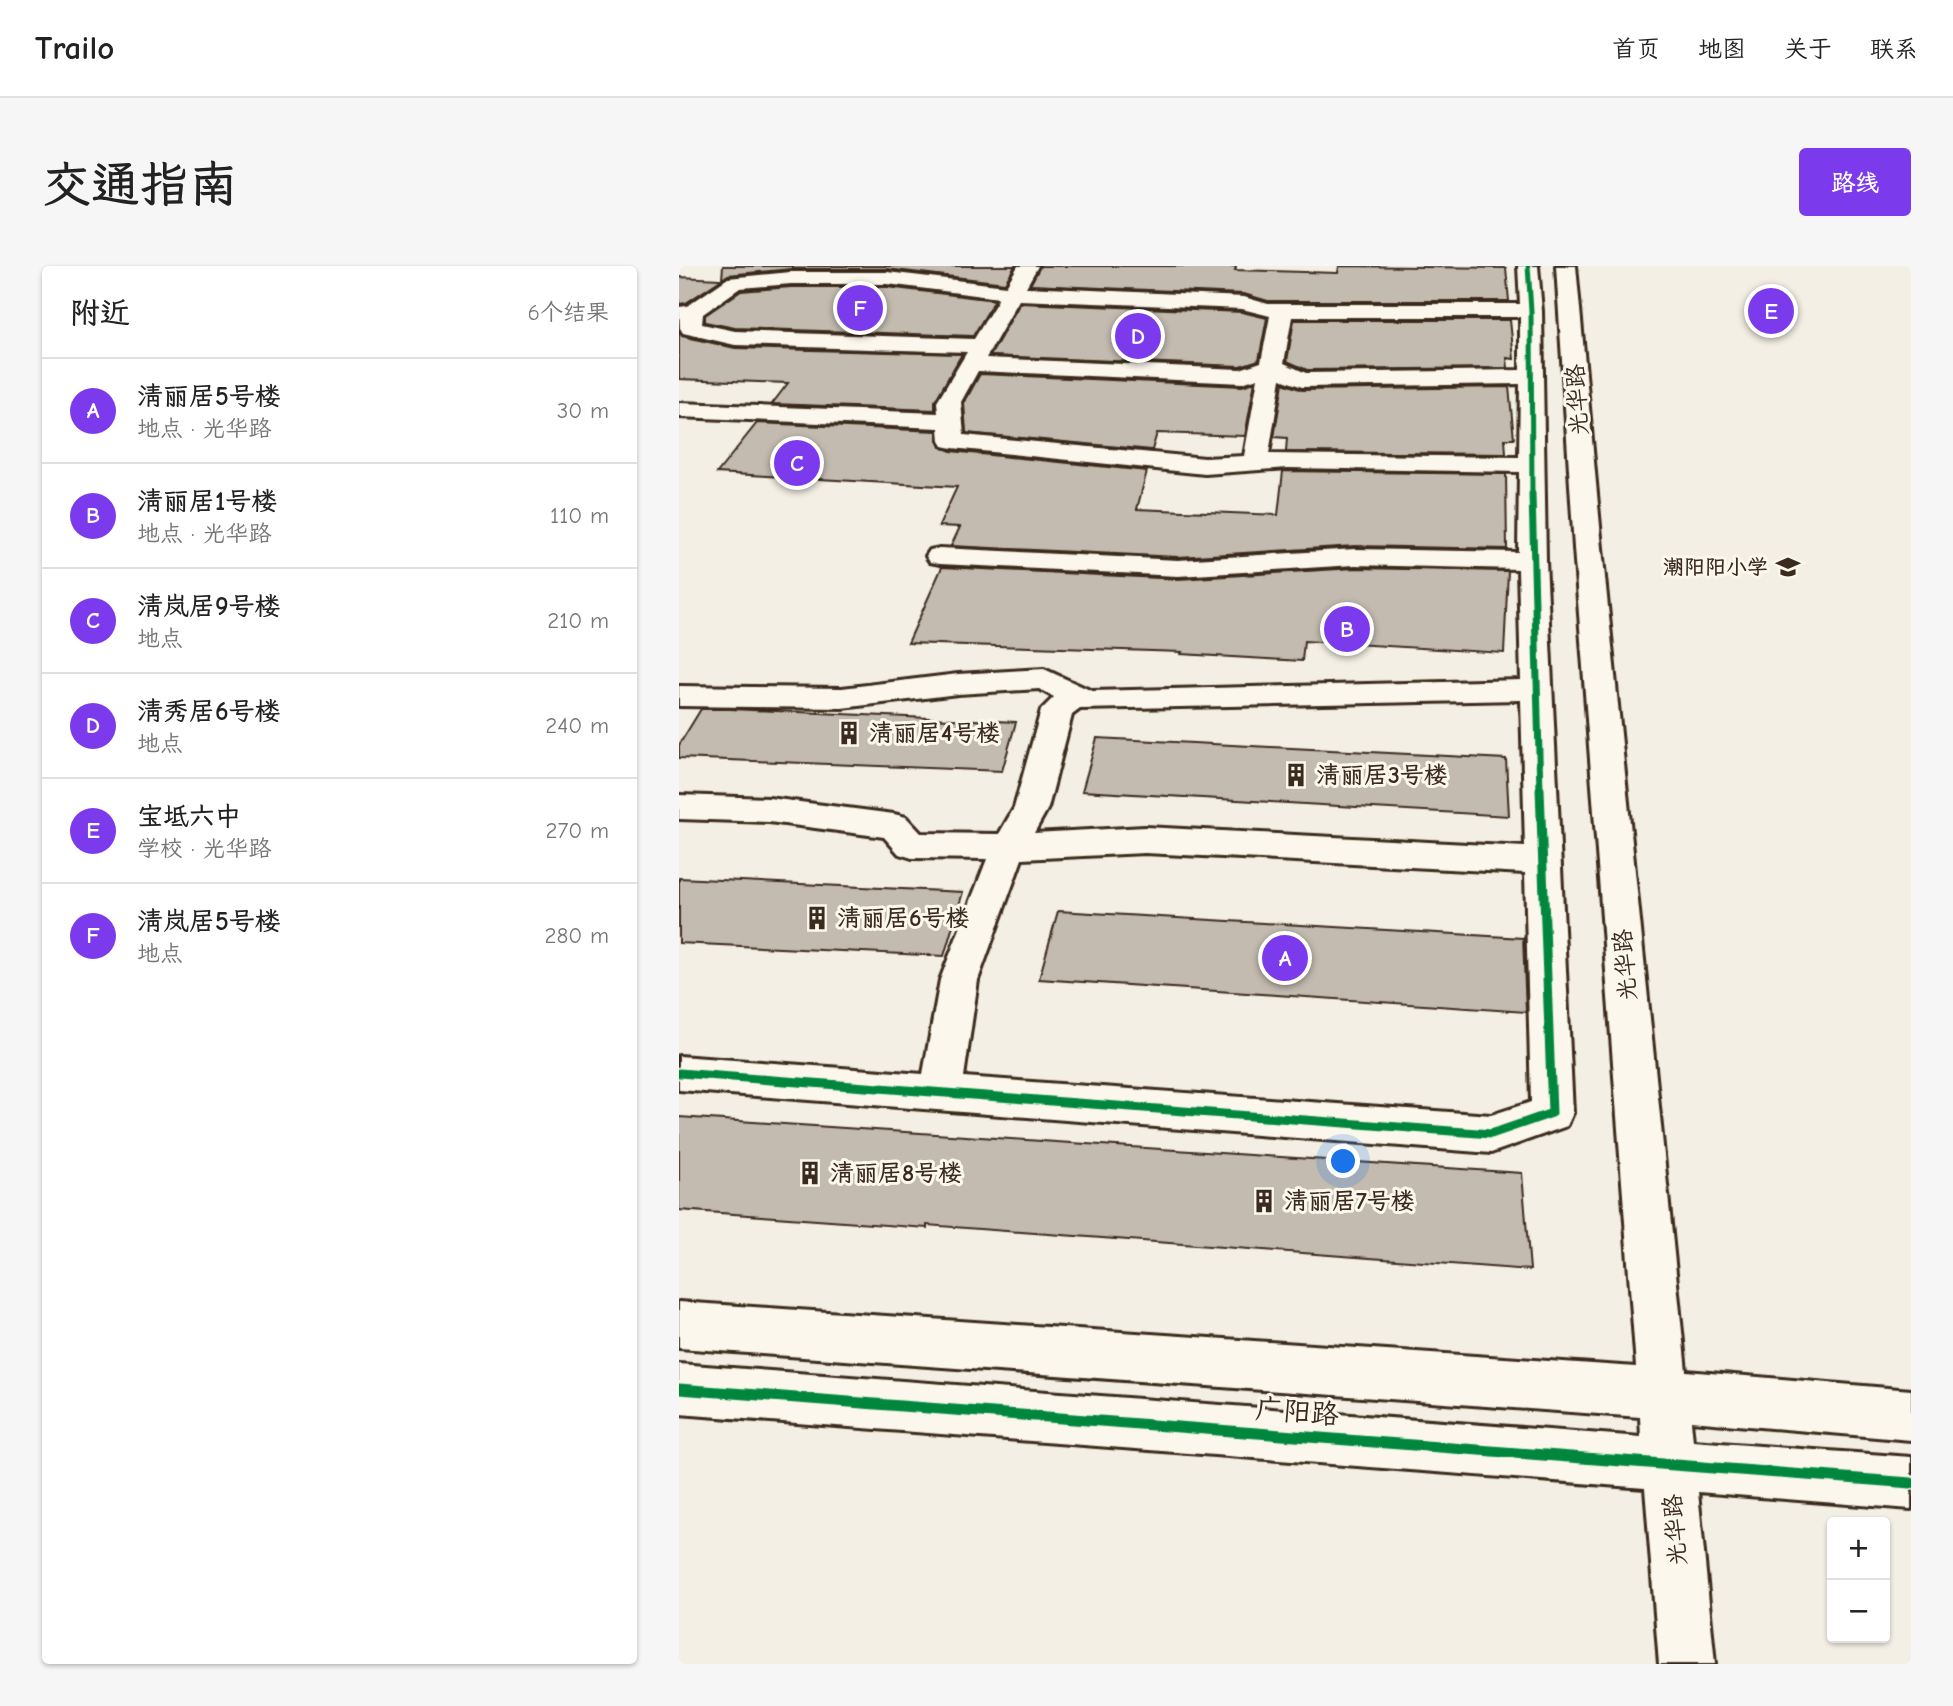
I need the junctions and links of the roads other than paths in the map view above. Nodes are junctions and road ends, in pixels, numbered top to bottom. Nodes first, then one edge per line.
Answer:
1 (1028, 266) edge
2 (1528, 266) edge
3 (1566, 266) edge
4 (1012, 293) junction
5 (1282, 310) junction
6 (1531, 310) junction
7 (686, 312) edge
8 (976, 355) junction
9 (1272, 366) junction
10 (1531, 377) junction
11 (679, 410) edge
12 (951, 421) junction
13 (1255, 463) junction
14 (1530, 465) junction
15 (940, 556) dead end
16 (1532, 561) junction
17 (1537, 690) junction
18 (679, 696) edge
19 (1077, 696) junction
20 (679, 807) edge
21 (1009, 848) junction
22 (1543, 861) junction
23 (679, 1073) edge
24 (941, 1093) junction
25 (679, 1325) edge
26 (679, 1389) edge
27 (1663, 1394) junction
28 (1911, 1415) edge
29 (1669, 1463) junction
30 (1911, 1483) edge
31 (1687, 1664) edge

1 - 4 street
2 - 6 street
3 - 27 street, 光华路
4 - 5 street
4 - 7 street
4 - 8 street
5 - 6 street
5 - 9 street
6 - 10 street
7 - 8 street
8 - 9 street
8 - 12 street
9 - 10 street
9 - 13 street
10 - 14 street
11 - 12 street
12 - 13 street
13 - 14 street
14 - 16 street
15 - 16 street
16 - 17 street
17 - 19 street
17 - 22 street
18 - 19 street
19 - 21 street
20 - 21 street
21 - 22 street
21 - 24 street
22 - 24 street
23 - 24 street
25 - 27 street, 广阳路
26 - 29 street, 广阳路
27 - 28 street, 广阳路
27 - 29 street, 光华路
29 - 30 street, 广阳路
29 - 31 street, 光华路

